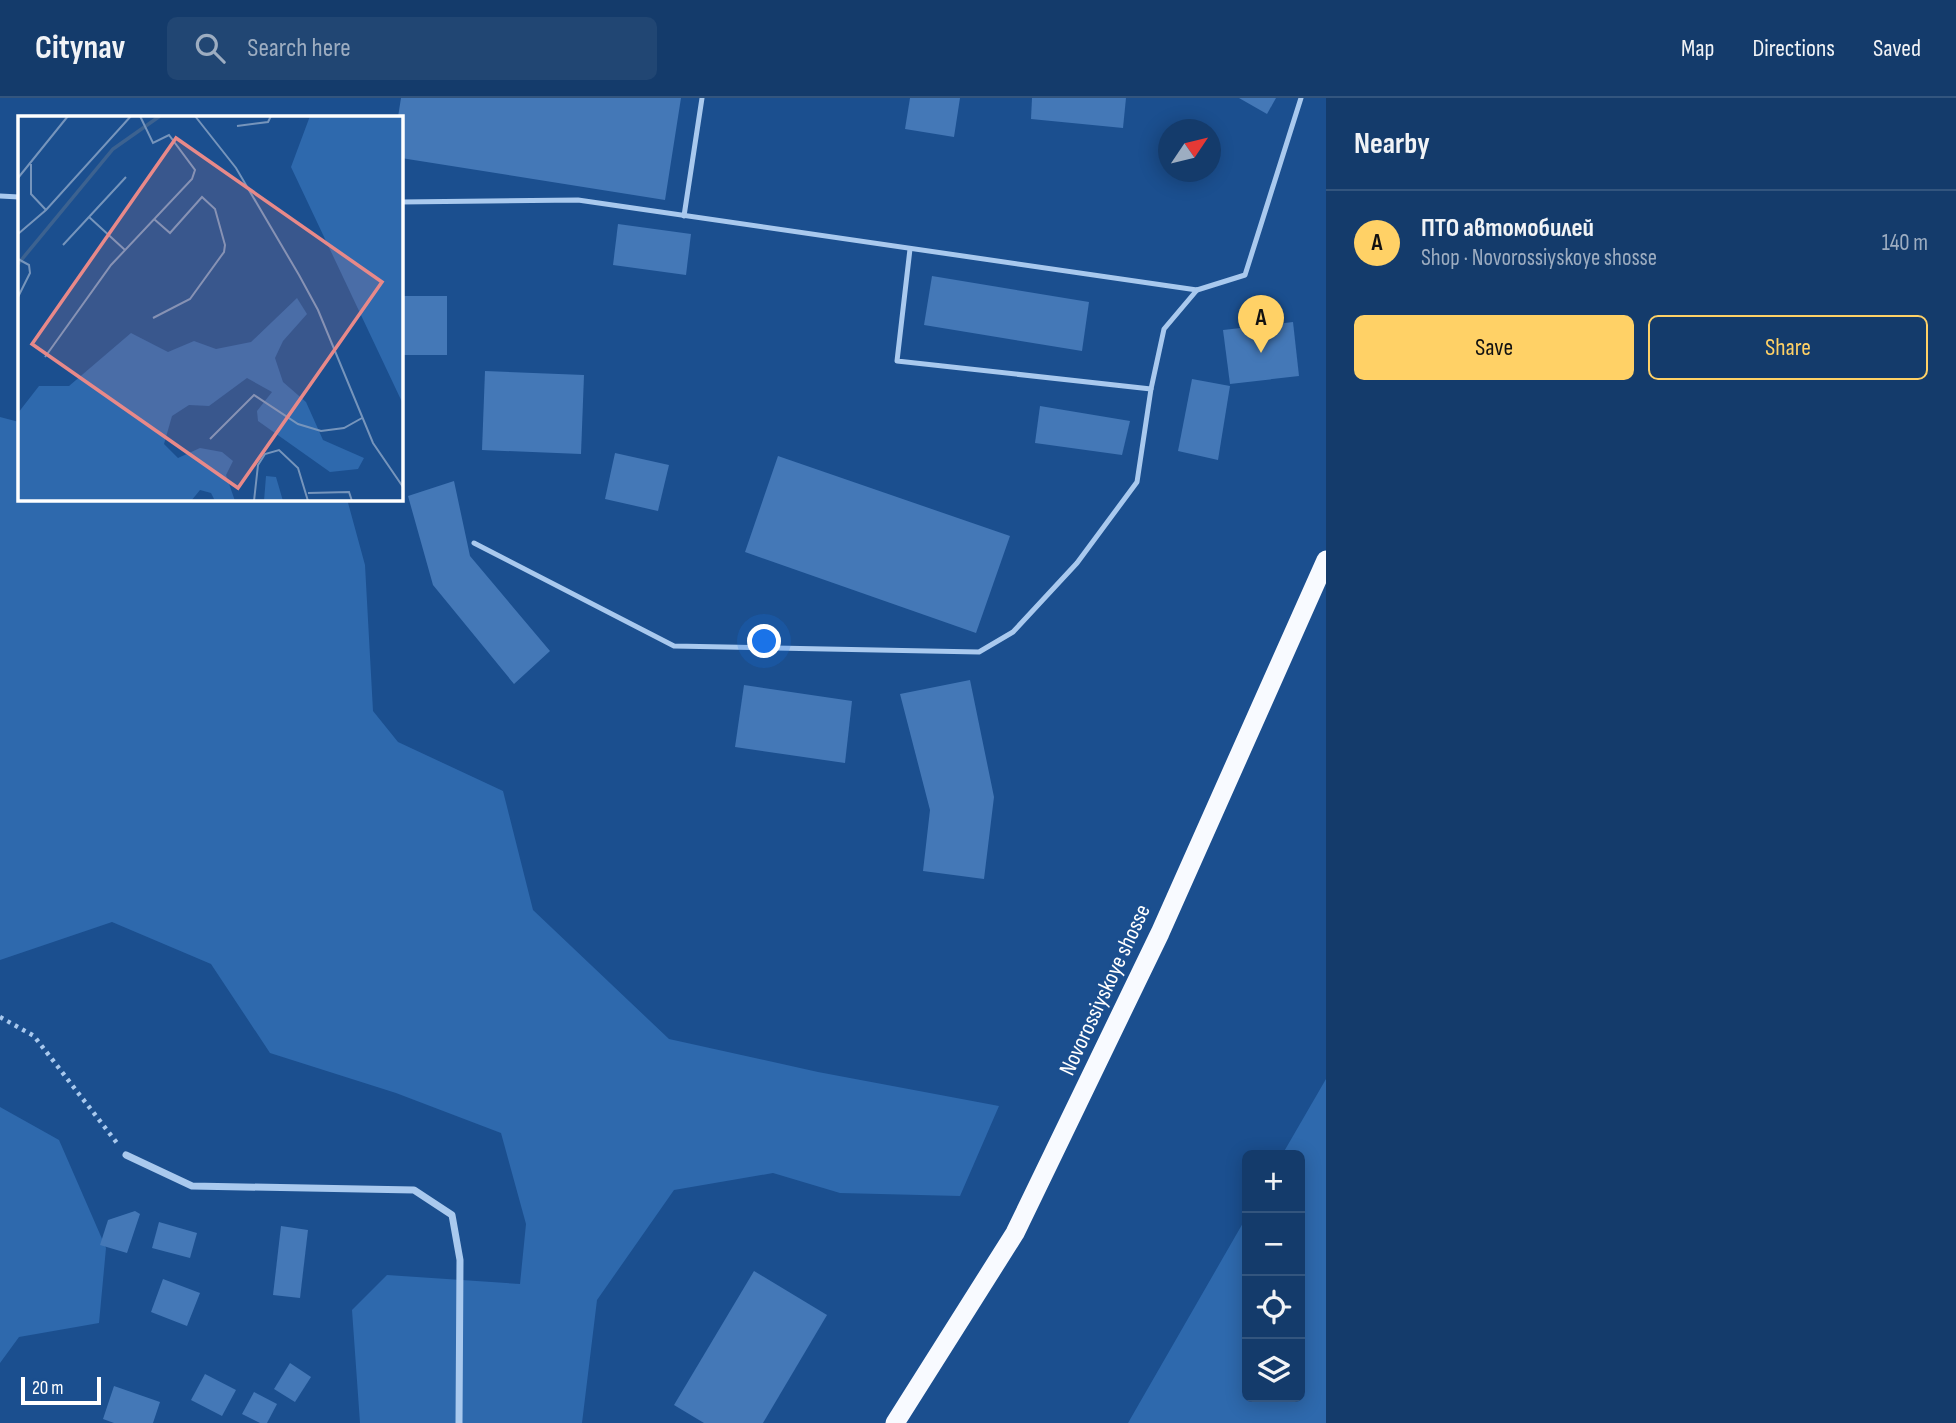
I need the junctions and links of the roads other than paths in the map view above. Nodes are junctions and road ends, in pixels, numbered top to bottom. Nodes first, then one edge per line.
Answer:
1 (702, 98) edge
2 (1301, 98) edge
3 (0, 196) edge
4 (18, 197) edge
5 (402, 202) edge
6 (684, 216) junction
7 (910, 248) junction
8 (1197, 290) junction
9 (1151, 389) junction
10 (474, 543) dead end
11 (1326, 561) edge
12 (126, 1155) road end
13 (459, 1423) edge
14 (895, 1423) edge

1 - 6 lane
2 - 8 lane
3 - 4 lane
5 - 6 lane
6 - 7 lane
7 - 8 lane
7 - 9 lane
8 - 9 lane
9 - 10 lane
11 - 14 highway, Novorossiyskoye shosse
12 - 13 street

